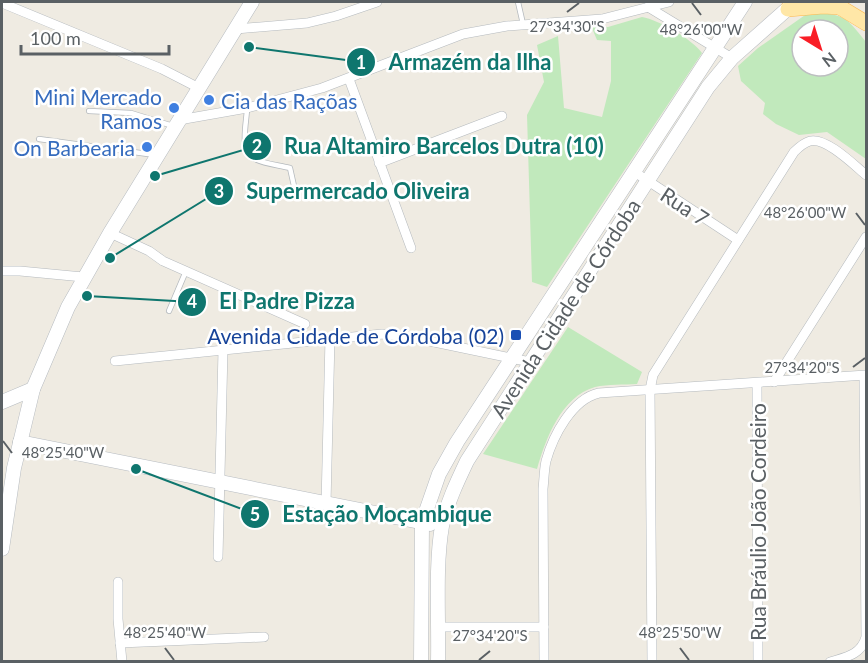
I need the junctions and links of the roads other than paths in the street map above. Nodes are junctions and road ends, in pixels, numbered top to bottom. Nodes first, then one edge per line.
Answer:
1 (252, 2) edge
2 (377, 2) edge
3 (518, 2) edge
4 (669, 2) edge
5 (745, 2) edge
6 (2, 3) edge
7 (842, 3) edge
8 (792, 5) edge
9 (648, 7) junction
10 (523, 24) junction
11 (866, 24) edge
12 (236, 29) junction
13 (714, 47) junction
14 (732, 58) junction
15 (349, 79) junction
16 (199, 88) junction
17 (247, 108) junction
18 (89, 111) dead end
19 (502, 116) dead end
20 (177, 123) junction
21 (39, 139) dead end
22 (158, 155) junction
23 (380, 162) junction
24 (633, 171) junction
25 (867, 175) edge
26 (648, 181) junction
27 (294, 186) dead end
28 (110, 234) junction
29 (867, 237) edge
30 (738, 240) junction
31 (411, 248) dead end
32 (2, 271) edge
33 (186, 271) junction
34 (83, 277) junction
35 (169, 311) dead end
36 (305, 324) dead end
37 (330, 338) junction
38 (223, 350) junction
39 (512, 358) junction
40 (115, 361) dead end
41 (530, 362) junction
42 (865, 376) edge
43 (774, 382) junction
44 (757, 383) junction
45 (33, 389) junction
46 (650, 390) junction
47 (2, 402) edge
48 (20, 442) junction
49 (220, 482) junction
50 (326, 504) junction
51 (422, 523) junction
52 (442, 527) junction
53 (2, 549) edge
54 (218, 557) dead end
55 (118, 582) dead end
56 (439, 627) junction
57 (544, 627) junction
58 (264, 637) dead end
59 (120, 643) junction
60 (122, 662) edge
61 (421, 662) edge
62 (438, 662) edge
63 (544, 662) edge
64 (652, 662) edge
65 (758, 662) edge
66 (830, 662) edge

1 - 12 street
2 - 12 street
3 - 10 lane
4 - 9 street
5 - 13 street, Avenida Cidade de Córdoba
6 - 16 street
7 - 8 main road
7 - 11 main road
8 - 14 street, Avenida Cidade de Córdoba
9 - 10 street
9 - 13 street
10 - 15 street
12 - 16 street
13 - 14 street
13 - 24 street, Avenida Cidade de Córdoba
14 - 26 street, Avenida Cidade de Córdoba
15 - 17 street
15 - 23 street
16 - 20 street
17 - 20 street
17 - 27 lane
18 - 20 lane
19 - 23 street
20 - 22 street
21 - 22 lane
22 - 28 street
23 - 31 street
24 - 26 street, Rua 7
24 - 39 street, Avenida Cidade de Córdoba
25 - 30 street
26 - 30 street, Rua 7
26 - 41 street, Avenida Cidade de Córdoba
28 - 33 street
28 - 34 street
29 - 43 street
30 - 46 street
32 - 34 street
33 - 35 lane
33 - 36 street
34 - 45 street
37 - 38 street
37 - 39 street
37 - 50 street
38 - 40 street
38 - 49 street
39 - 41 street
39 - 51 street, Avenida Cidade de Córdoba
41 - 52 street, Avenida Cidade de Córdoba
42 - 43 street
42 - 66 street
43 - 44 street
44 - 46 street
44 - 65 street, Rua Bráulio João Cordeiro
45 - 47 street
45 - 48 street
46 - 57 street
46 - 64 street
48 - 49 street
48 - 53 street
49 - 50 street
49 - 54 street
50 - 51 street
51 - 52 street
51 - 61 street, Avenida Cidade de Córdoba
52 - 56 street, Avenida Cidade de Córdoba
55 - 59 street
56 - 57 street
56 - 62 street, Avenida Cidade de Córdoba
57 - 63 street
58 - 59 street
59 - 60 street

